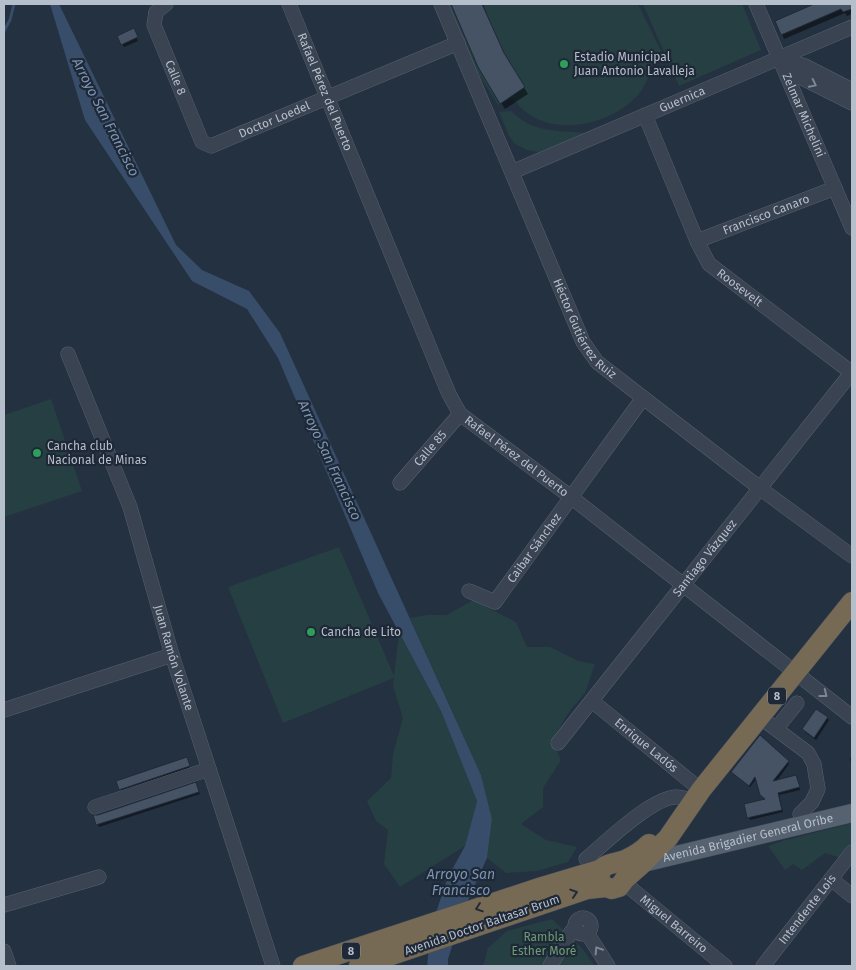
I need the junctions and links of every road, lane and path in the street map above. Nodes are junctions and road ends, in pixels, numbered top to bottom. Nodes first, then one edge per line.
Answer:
1 (289, 4) edge
2 (441, 4) edge
3 (756, 4) edge
4 (157, 6) edge
5 (852, 27) edge
6 (458, 43) junction
7 (779, 58) junction
8 (852, 90) edge
9 (328, 98) junction
10 (852, 103) edge
11 (645, 115) junction
12 (202, 142) joint
13 (512, 172) junction
14 (835, 188) junction
15 (852, 228) edge
16 (697, 241) junction
17 (68, 354) dead end
18 (852, 373) edge
19 (643, 398) junction
20 (460, 414) junction
21 (400, 483) dead end
22 (761, 489) junction
23 (571, 497) junction
24 (852, 556) edge
25 (684, 585) junction
26 (469, 591) dead end
27 (852, 602) edge
28 (172, 655) junction
29 (795, 672) junction
30 (592, 701) junction
31 (797, 703) dead end
32 (4, 710) edge
33 (852, 716) edge
34 (760, 717) junction
35 (776, 729) junction
36 (558, 743) dead end
37 (209, 769) junction
38 (695, 795) junction
39 (852, 802) edge
40 (95, 808) dead end
41 (852, 813) edge
42 (802, 820) junction
43 (665, 836) junction
44 (727, 838) junction
45 (852, 852) edge
46 (643, 864) junction
47 (609, 873) junction
48 (99, 877) dead end
49 (831, 879) junction
50 (852, 896) edge
51 (4, 905) edge
52 (399, 944) junction
53 (4, 951) edge
54 (9, 966) edge
55 (273, 966) edge
56 (302, 966) edge
57 (359, 966) edge
58 (550, 966) edge
59 (608, 966) edge
60 (725, 966) edge
61 (763, 966) edge

1 - 9 street, Rafael Pérez del Puerto
2 - 6 street, Héctor Gutiérrez Ruiz
3 - 7 street, Zelmar Michelini
4 - 12 street, Calle 8
5 - 7 street, Guernica
6 - 9 street, Doctor Loedel
6 - 13 street, Héctor Gutiérrez Ruiz
7 - 8 street
7 -> 10 street
7 - 11 street, Guernica
7 - 14 street, Zelmar Michelini
9 - 12 street, Doctor Loedel
9 - 20 street, Rafael Pérez del Puerto
11 - 13 street, Guernica
11 - 16 street, Roosevelt
13 - 19 street, Héctor Gutiérrez Ruiz
14 - 15 street, Zelmar Michelini
14 - 16 street, Francisco Canaro
16 - 18 street, Roosevelt
17 - 28 street, Juan Ramón Volante
18 - 22 street, Santiago Vázquez
19 - 22 street, Héctor Gutiérrez Ruiz
19 - 23 street, Caibar Sánchez
20 - 21 street, Calle 85
20 - 23 street, Rafael Pérez del Puerto
22 - 24 street, Héctor Gutiérrez Ruiz
22 - 25 street, Santiago Vázquez
23 - 25 street, Rafael Pérez del Puerto
23 - 26 street, Caibar Sánchez
25 - 29 street, Rafael Pérez del Puerto
25 - 30 street, Santiago Vázquez
27 - 29 highway, 8
28 - 32 street
28 - 37 street, Juan Ramón Volante
29 -> 33 street, Rafael Pérez del Puerto
29 - 34 highway, 8
30 - 36 street, Santiago Vázquez
30 - 38 street, Enrique Ladós
31 - 35 street
34 - 35 street
34 - 38 highway, 8
35 - 42 street
37 - 40 street
37 - 55 street, Juan Ramón Volante
38 - 43 highway, 8
38 - 47 street
39 - 42 main road, Avenida Brigadier General Oribe
41 - 42 main road, Avenida Brigadier General Oribe
42 - 44 main road, Avenida Brigadier General Oribe
43 - 44 main road, Avenida Brigadier General Oribe
43 - 46 highway, 8
43 - 47 highway, 8
44 - 46 main road, Avenida Brigadier General Oribe
45 - 49 street, Intendente Lois
46 - 47 highway, 8
47 - 52 highway, Avenida Doctor Baltasar Brum / 8
47 - 60 street, Miguel Barreiro
48 - 51 street
49 - 50 street
49 - 61 street, Intendente Lois
52 - 56 highway, Avenida Doctor Baltasar Brum / 8
52 - 57 highway, Avenida Doctor Baltasar Brum / 8
53 - 54 street
59 -> 58 street

